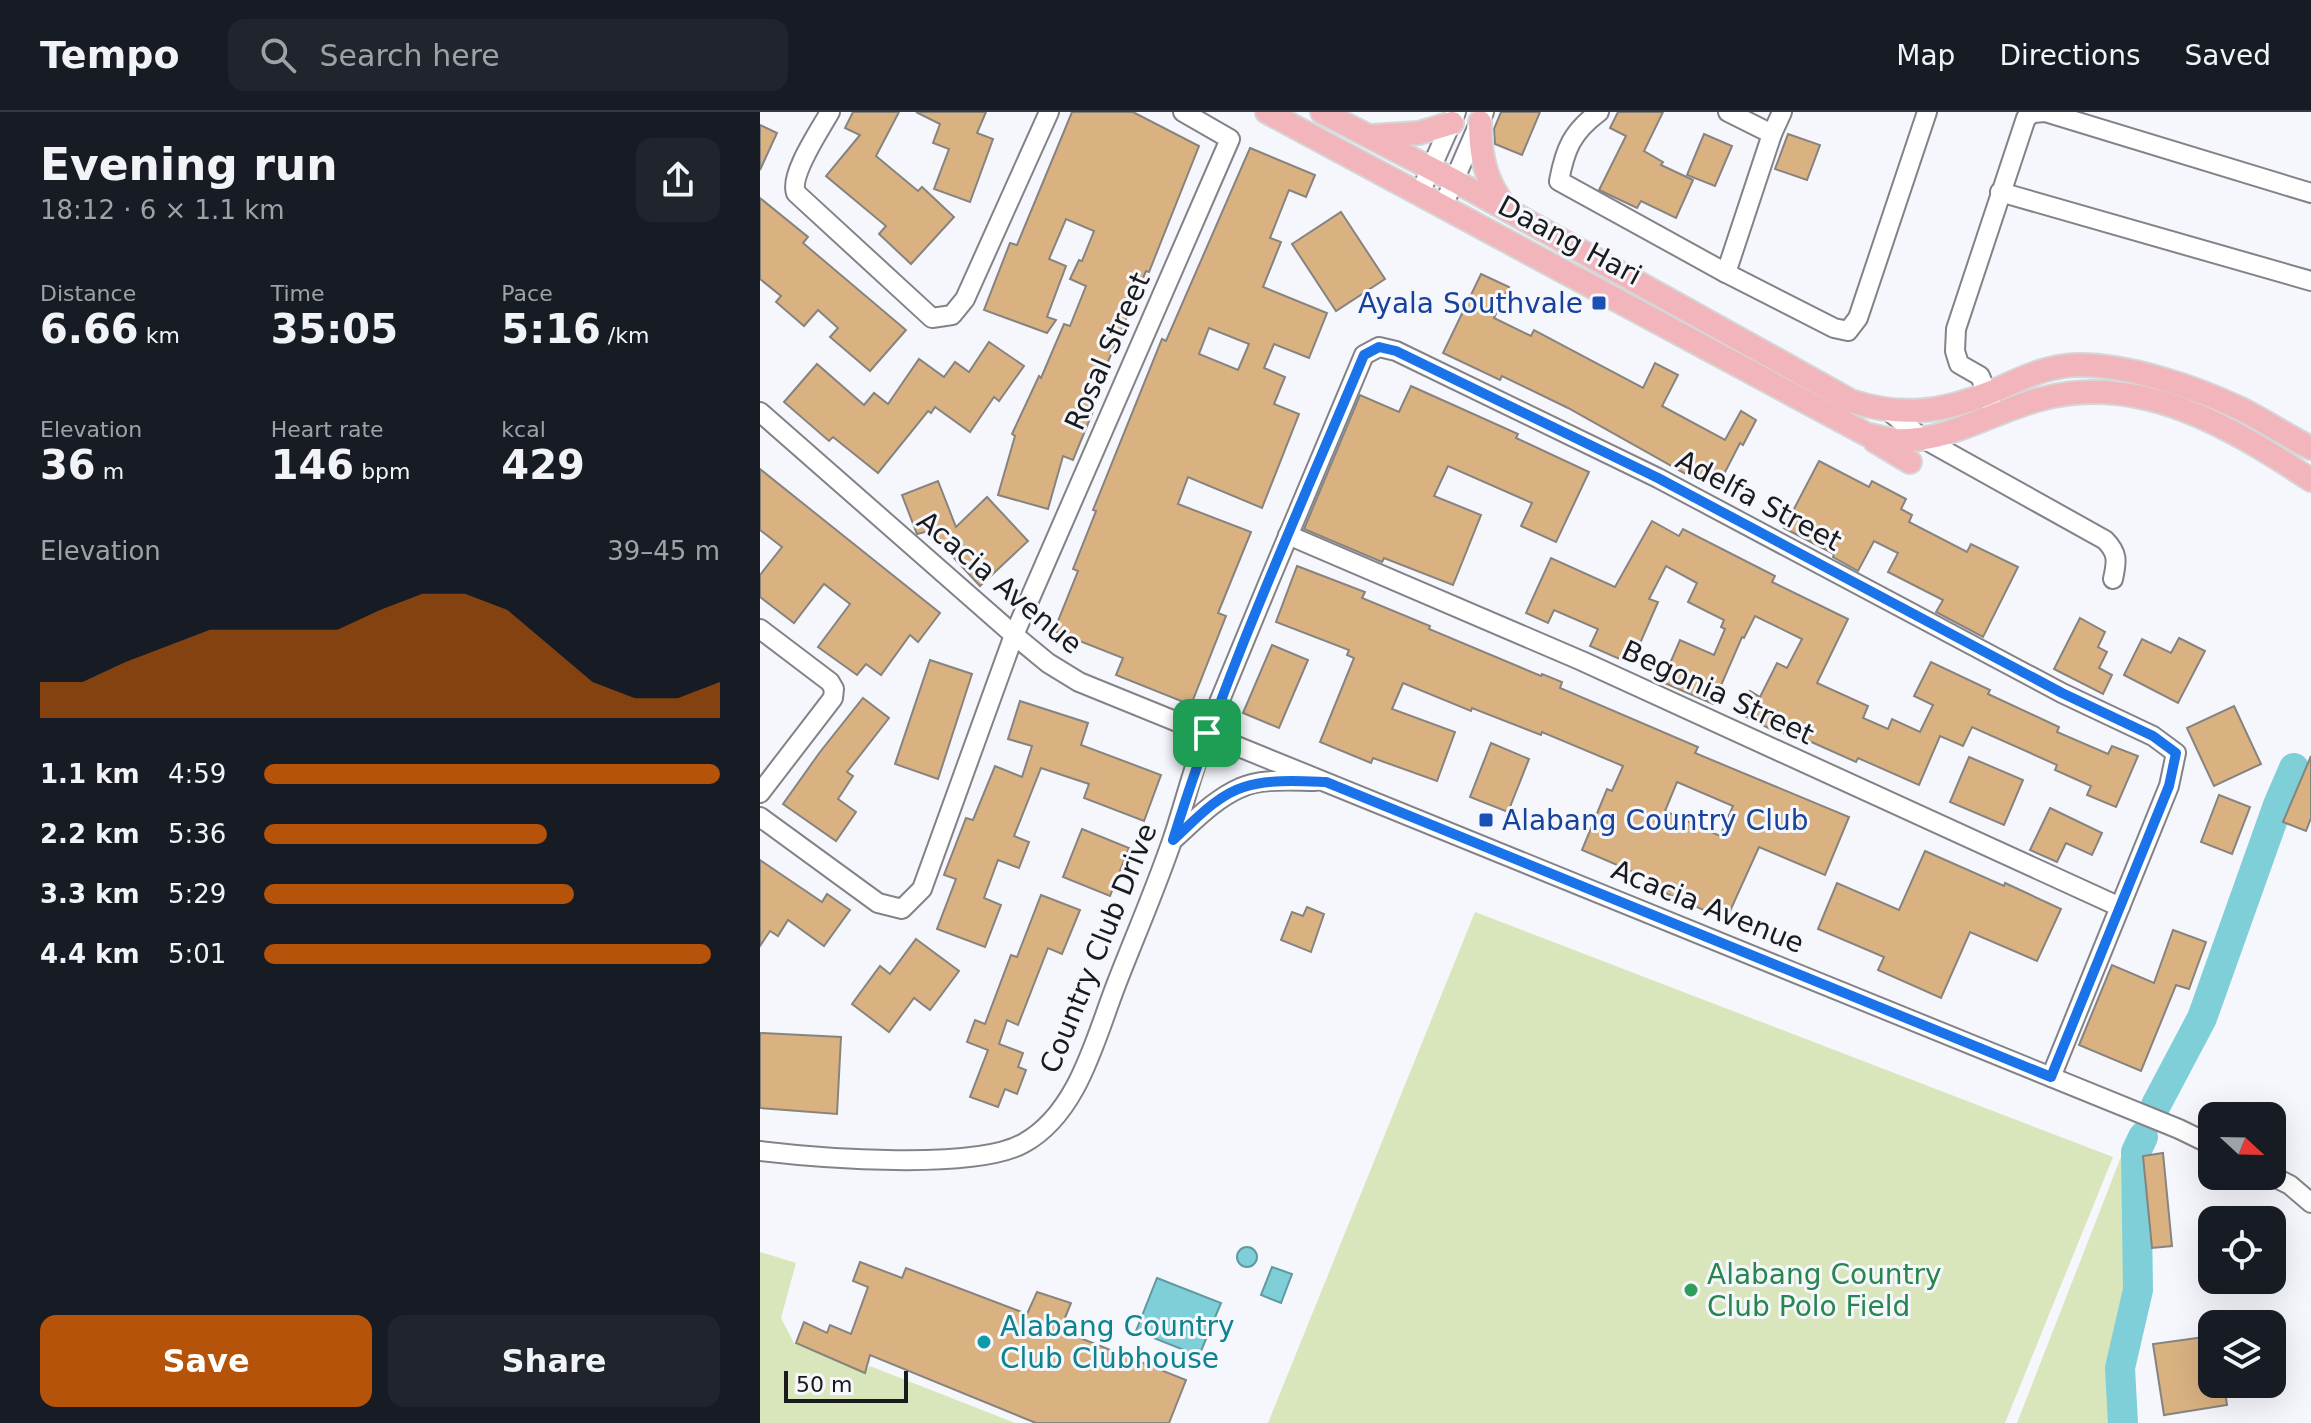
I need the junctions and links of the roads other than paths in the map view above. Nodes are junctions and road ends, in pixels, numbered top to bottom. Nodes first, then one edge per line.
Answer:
1 (830, 112) edge
2 (1049, 112) edge
3 (1183, 112) edge
4 (1267, 112) edge
5 (1322, 112) edge
6 (1599, 112) edge
7 (1728, 112) edge
8 (1782, 112) edge
9 (1927, 112) edge
10 (1454, 117) edge
11 (1482, 117) edge
12 (1772, 134) junction
13 (1368, 136) junction
14 (1432, 169) junction
15 (1455, 181) junction
16 (2000, 192) junction
17 (1420, 193) junction
18 (2311, 193) edge
19 (1443, 206) junction
20 (1510, 211) junction
21 (1726, 273) junction
22 (2311, 281) edge
23 (1987, 394) junction
24 (1847, 411) junction
25 (760, 412) edge
26 (1890, 412) junction
27 (1996, 415) junction
28 (1922, 438) junction
29 (1894, 440) junction
30 (2311, 448) edge
31 (1910, 462) dead end
32 (2311, 480) edge
33 (1288, 535) junction
34 (2113, 579) dead end
35 (760, 629) edge
36 (1014, 635) junction
37 (1207, 733) junction
38 (1326, 782) junction
39 (760, 793) edge
40 (760, 817) edge
41 (1173, 840) junction
42 (2120, 907) junction
43 (2051, 1077) junction
44 (2198, 1138) edge
45 (760, 1151) edge
46 (2286, 1183) edge
47 (2311, 1203) edge

1 - 2 street
3 - 36 street, Rosal Street
4 - 17 main road, Daang Hari
5 - 13 main road, Daang Hari
6 - 21 street
7 - 12 street
8 - 12 street
9 - 21 street
10 - 13 main road
10 - 14 street
11 - 15 street
11 - 20 main road
12 - 21 street
13 - 14 main road, Daang Hari
14 - 15 main road, Daang Hari
14 - 17 street
15 - 19 street
15 - 20 main road, Daang Hari
16 - 18 street
16 - 22 street
16 - 23 street
17 - 19 main road, Daang Hari
19 - 24 main road, Daang Hari
20 - 24 main road, Daang Hari
23 - 26 main road
23 - 27 street
23 - 30 main road
24 - 26 main road
24 - 29 main road
24 - 31 main road
25 - 36 street, Acacia Avenue
26 - 28 street
26 - 29 street
27 - 28 main road
27 - 32 main road
28 - 29 main road
28 - 34 street
33 - 37 street, Adelfa Street
33 - 42 street, Begonia Street
33 - 42 street, Adelfa Street
35 - 39 street
36 - 37 street, Acacia Avenue
36 - 40 street
37 - 38 street, Acacia Avenue
37 - 41 street, Country Club Drive
38 - 41 street
38 - 43 street, Acacia Avenue
41 - 45 street, Country Club Drive
42 - 43 street, Adelfa Street
43 - 44 street, Acacia Avenue
46 - 47 street

